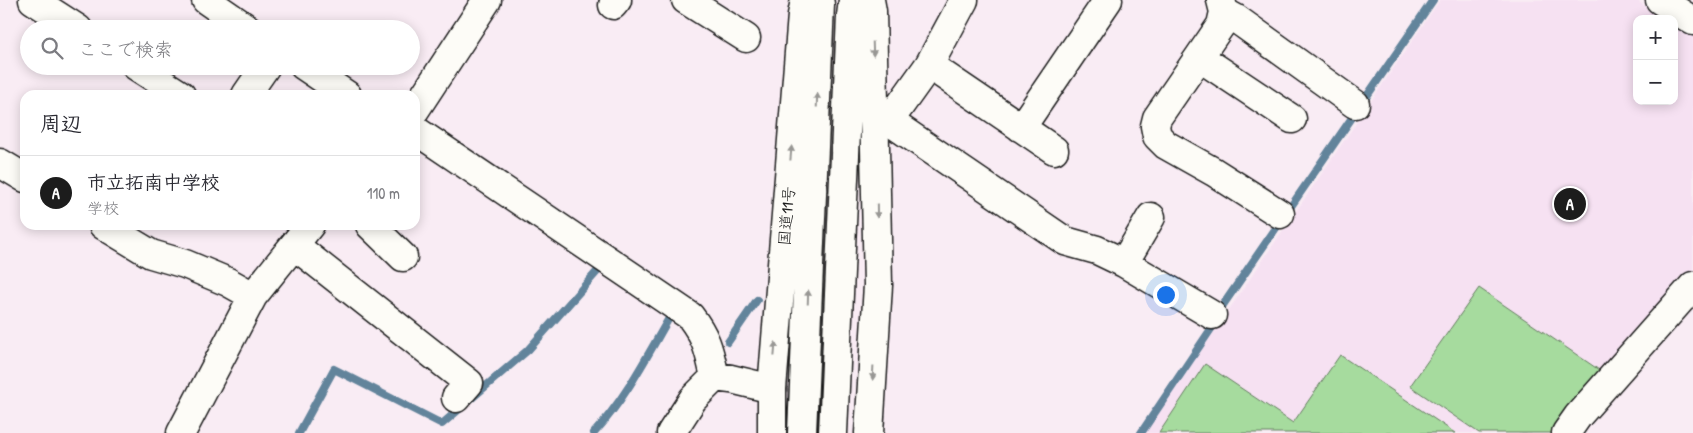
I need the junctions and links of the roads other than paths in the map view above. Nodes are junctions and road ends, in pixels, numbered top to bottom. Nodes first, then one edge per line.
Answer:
1 (33, 0) edge
2 (206, 0) edge
3 (488, 0) edge
4 (686, 0) edge
5 (964, 0) edge
6 (1108, 0) edge
7 (1660, 0) edge
8 (815, 3) edge
9 (858, 5) edge
10 (1223, 6) edge
11 (64, 20) edge
12 (235, 20) edge
13 (1693, 21) edge
14 (746, 38) dead end
15 (1198, 57) junction
16 (929, 65) junction
17 (150, 75) edge
18 (260, 75) edge
19 (317, 75) edge
20 (174, 90) edge
21 (249, 90) edge
22 (340, 90) edge
23 (420, 102) edge
24 (1355, 104) dead end
25 (1292, 119) dead end
26 (882, 121) junction
27 (1021, 128) junction
28 (420, 133) edge
29 (1054, 150) dead end
30 (1280, 214) dead end
31 (1151, 217) dead end
32 (111, 230) edge
33 (375, 230) edge
34 (302, 235) edge
35 (403, 257) dead end
36 (1124, 263) junction
37 (1693, 286) edge
38 (253, 296) junction
39 (1212, 315) dead end
40 (715, 377) junction
41 (772, 389) junction
42 (456, 398) dead end
43 (1572, 431) edge
44 (181, 433) edge
45 (671, 433) edge
46 (772, 433) edge
47 (802, 433) edge
48 (833, 433) edge
49 (869, 433) edge

1 - 11 main road
2 - 12 main road
3 - 23 main road
4 - 14 main road
5 - 16 main road
6 - 27 main road
7 - 13 main road
41 -> 8 main road, 国道11号
47 -> 8 main road, 国道11号
9 -> 26 main road
9 - 48 main road
10 - 15 main road
10 - 24 main road
15 - 25 main road
15 - 30 main road
16 - 26 main road
16 - 27 main road
17 - 20 main road
18 - 21 main road
19 - 22 main road
26 - 36 main road
26 -> 49 main road
27 - 29 main road
28 - 40 main road
31 - 36 main road
32 - 38 main road
33 - 35 main road
34 - 38 main road
34 - 42 main road
36 - 39 main road
37 - 43 main road
38 - 44 main road
40 - 41 main road
40 - 45 main road
41 - 46 main road, 国道11号

